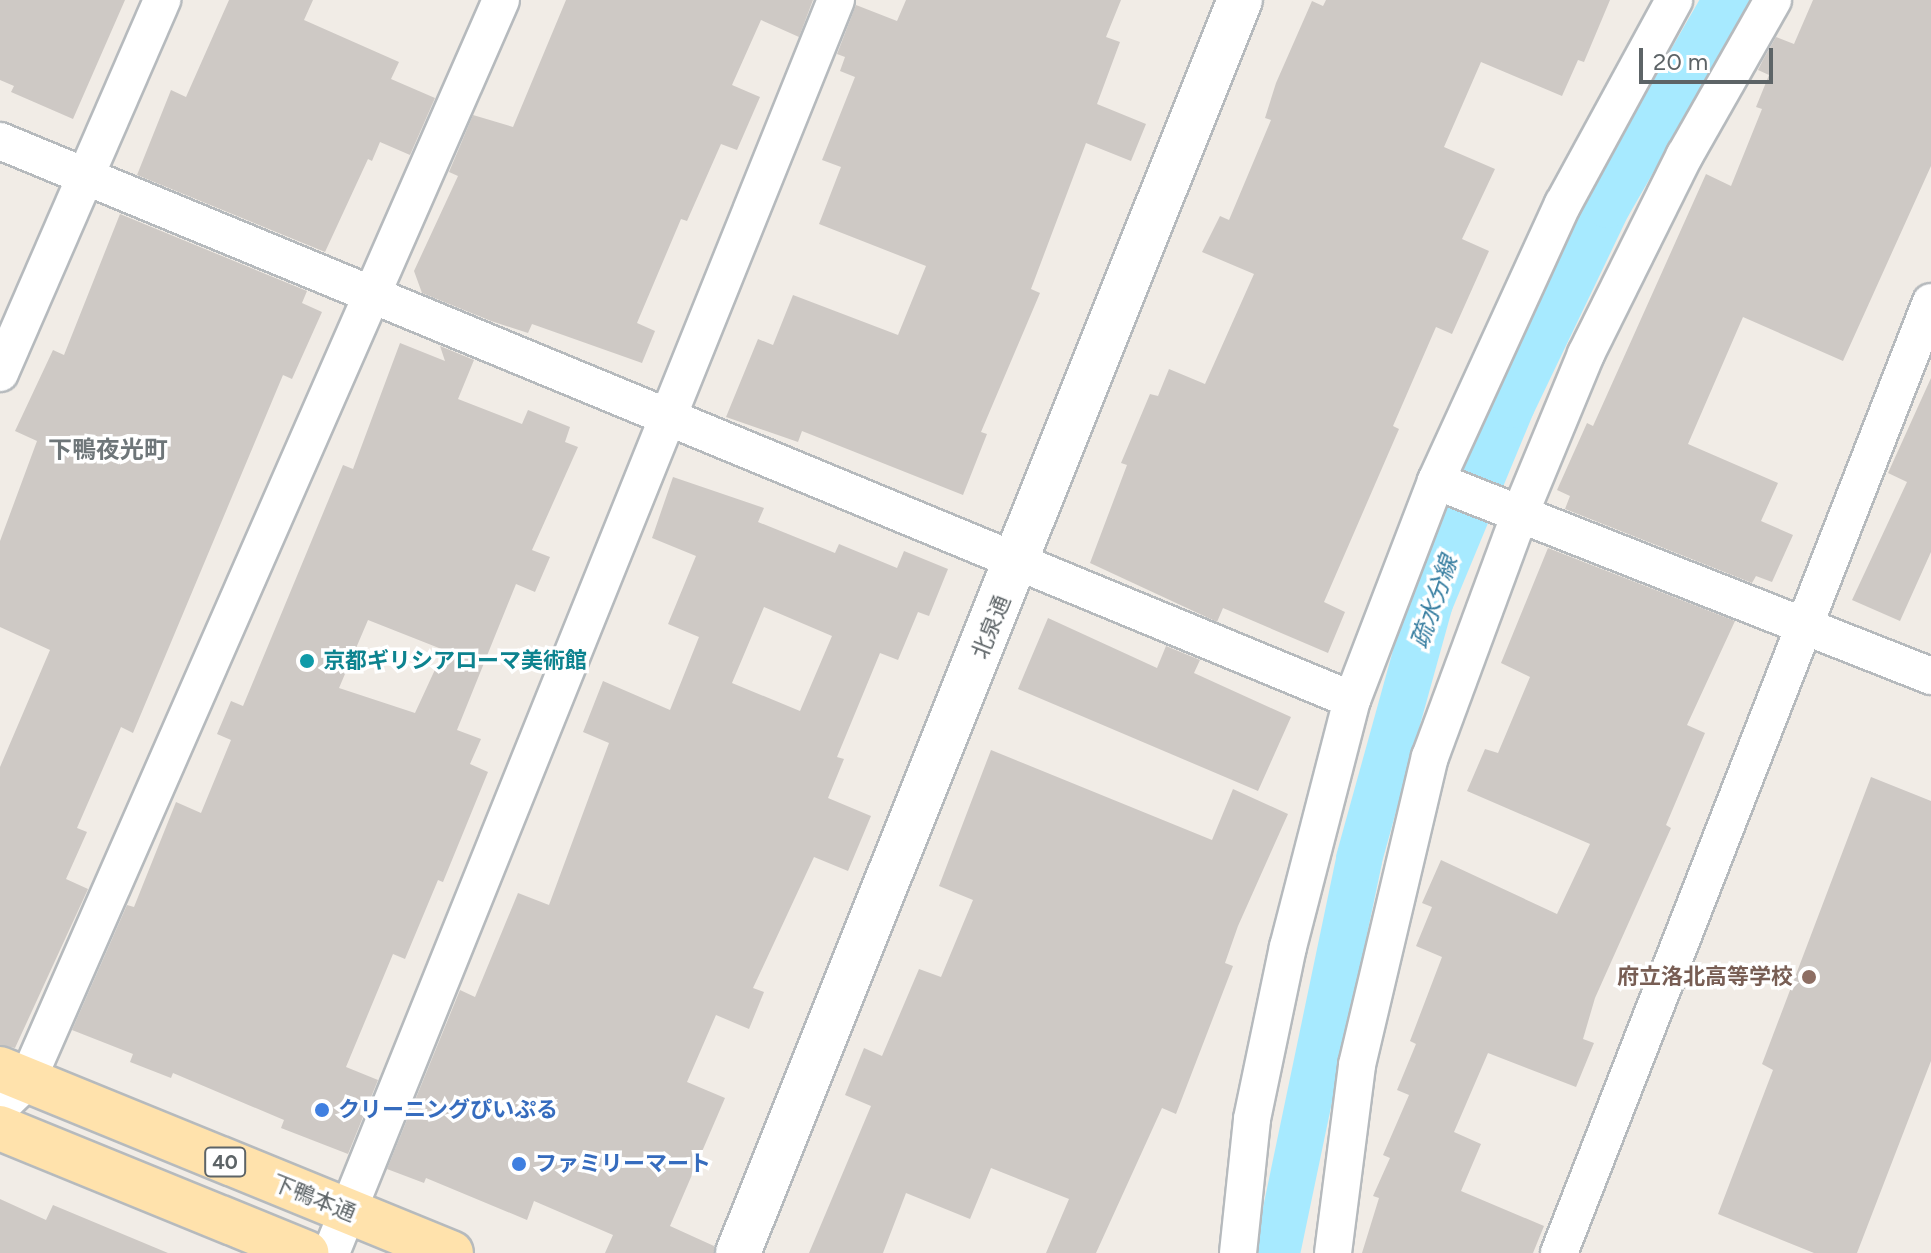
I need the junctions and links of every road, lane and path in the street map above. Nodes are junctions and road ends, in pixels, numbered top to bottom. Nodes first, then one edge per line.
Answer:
1 (162, 0) edge
2 (501, 0) edge
3 (836, 0) edge
4 (1240, 0) edge
5 (1674, 0) edge
6 (1773, 0) edge
7 (0, 141) edge
8 (85, 177) junction
9 (372, 295) junction
10 (1931, 302) edge
11 (0, 373) edge
12 (668, 418) junction
13 (1436, 481) junction
14 (1519, 516) junction
15 (1017, 562) junction
16 (1804, 627) junction
17 (1931, 676) edge
18 (1352, 700) junction
19 (9, 1086) edge
20 (0, 1128) edge
21 (347, 1212) junction
22 (307, 1253) edge
23 (331, 1253) edge
24 (451, 1253) edge
25 (738, 1253) edge
26 (1238, 1253) edge
27 (1333, 1253) edge
28 (1559, 1253) edge

1 - 8 street
2 - 9 street
3 - 12 street
4 - 15 street, 北泉通
5 - 13 street
6 - 14 street
7 - 8 street
8 - 9 street
8 - 11 street
9 - 12 street
9 - 19 street
10 - 16 street
12 - 15 street
12 - 21 street
13 - 14 street
13 - 18 street
14 - 16 street
14 - 27 street
15 - 18 street
15 - 25 street, 北泉通
16 - 17 street
16 - 28 street
18 - 26 street
19 - 21 main road, 下鴨本通 / 40
20 - 22 main road, 40
21 - 23 street
21 - 24 main road, 下鴨本通 / 40

